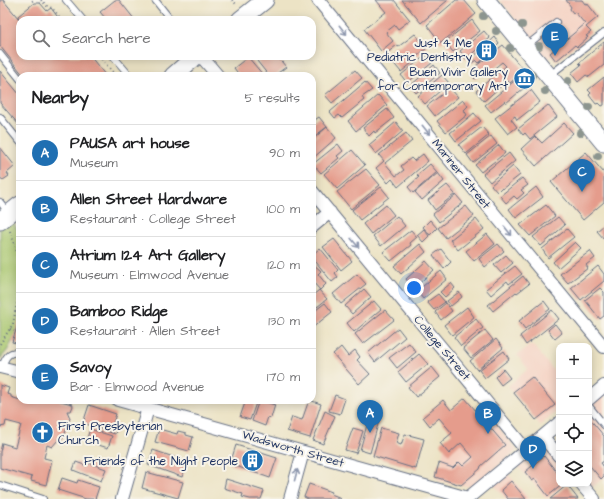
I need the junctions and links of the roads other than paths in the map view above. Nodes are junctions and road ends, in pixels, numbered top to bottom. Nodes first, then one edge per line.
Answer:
1 (66, 0) edge
2 (155, 0) edge
3 (264, 0) edge
4 (318, 0) edge
5 (486, 0) edge
6 (80, 16) edge
7 (168, 16) edge
8 (245, 16) edge
9 (556, 22) dead end
10 (604, 33) edge
11 (525, 47) junction
12 (0, 54) edge
13 (116, 60) edge
14 (191, 60) edge
15 (204, 60) edge
16 (127, 72) edge
17 (178, 72) edge
18 (215, 72) edge
19 (16, 74) edge
20 (549, 76) junction
21 (0, 117) edge
22 (16, 137) edge
23 (604, 143) edge
24 (316, 196) edge
25 (330, 212) junction
26 (316, 224) edge
27 (604, 347) edge
28 (16, 352) edge
29 (1, 367) edge
30 (16, 371) edge
31 (604, 386) edge
32 (592, 396) edge
33 (141, 405) edge
34 (592, 410) edge
35 (604, 424) edge
36 (556, 426) edge
37 (543, 437) junction
38 (526, 450) junction
39 (303, 452) junction
40 (556, 452) edge
41 (0, 485) edge
42 (584, 487) edge
43 (468, 498) edge
44 (43, 499) edge
45 (122, 499) edge
46 (290, 499) edge
47 (594, 499) edge

1 - 6 lane
2 - 7 lane
3 - 8 street
4 -> 27 street, Mariner Street
5 - 11 street
9 - 11 lane
10 - 20 lane
11 - 20 street
12 - 19 lane
13 - 16 lane
14 - 17 street
15 - 18 street
20 - 23 street
21 - 22 lane
24 - 25 street, College Street
25 - 26 street
25 -> 38 street, College Street
28 - 29 lane
29 - 30 street
31 - 32 street
33 - 39 street, Wadsworth Street
33 - 45 street
34 - 35 lane
36 - 37 street
37 - 38 street
37 - 40 street
38 - 43 street
39 - 43 street, Wadsworth Street
46 -> 39 street
41 - 44 lane
42 - 47 street

